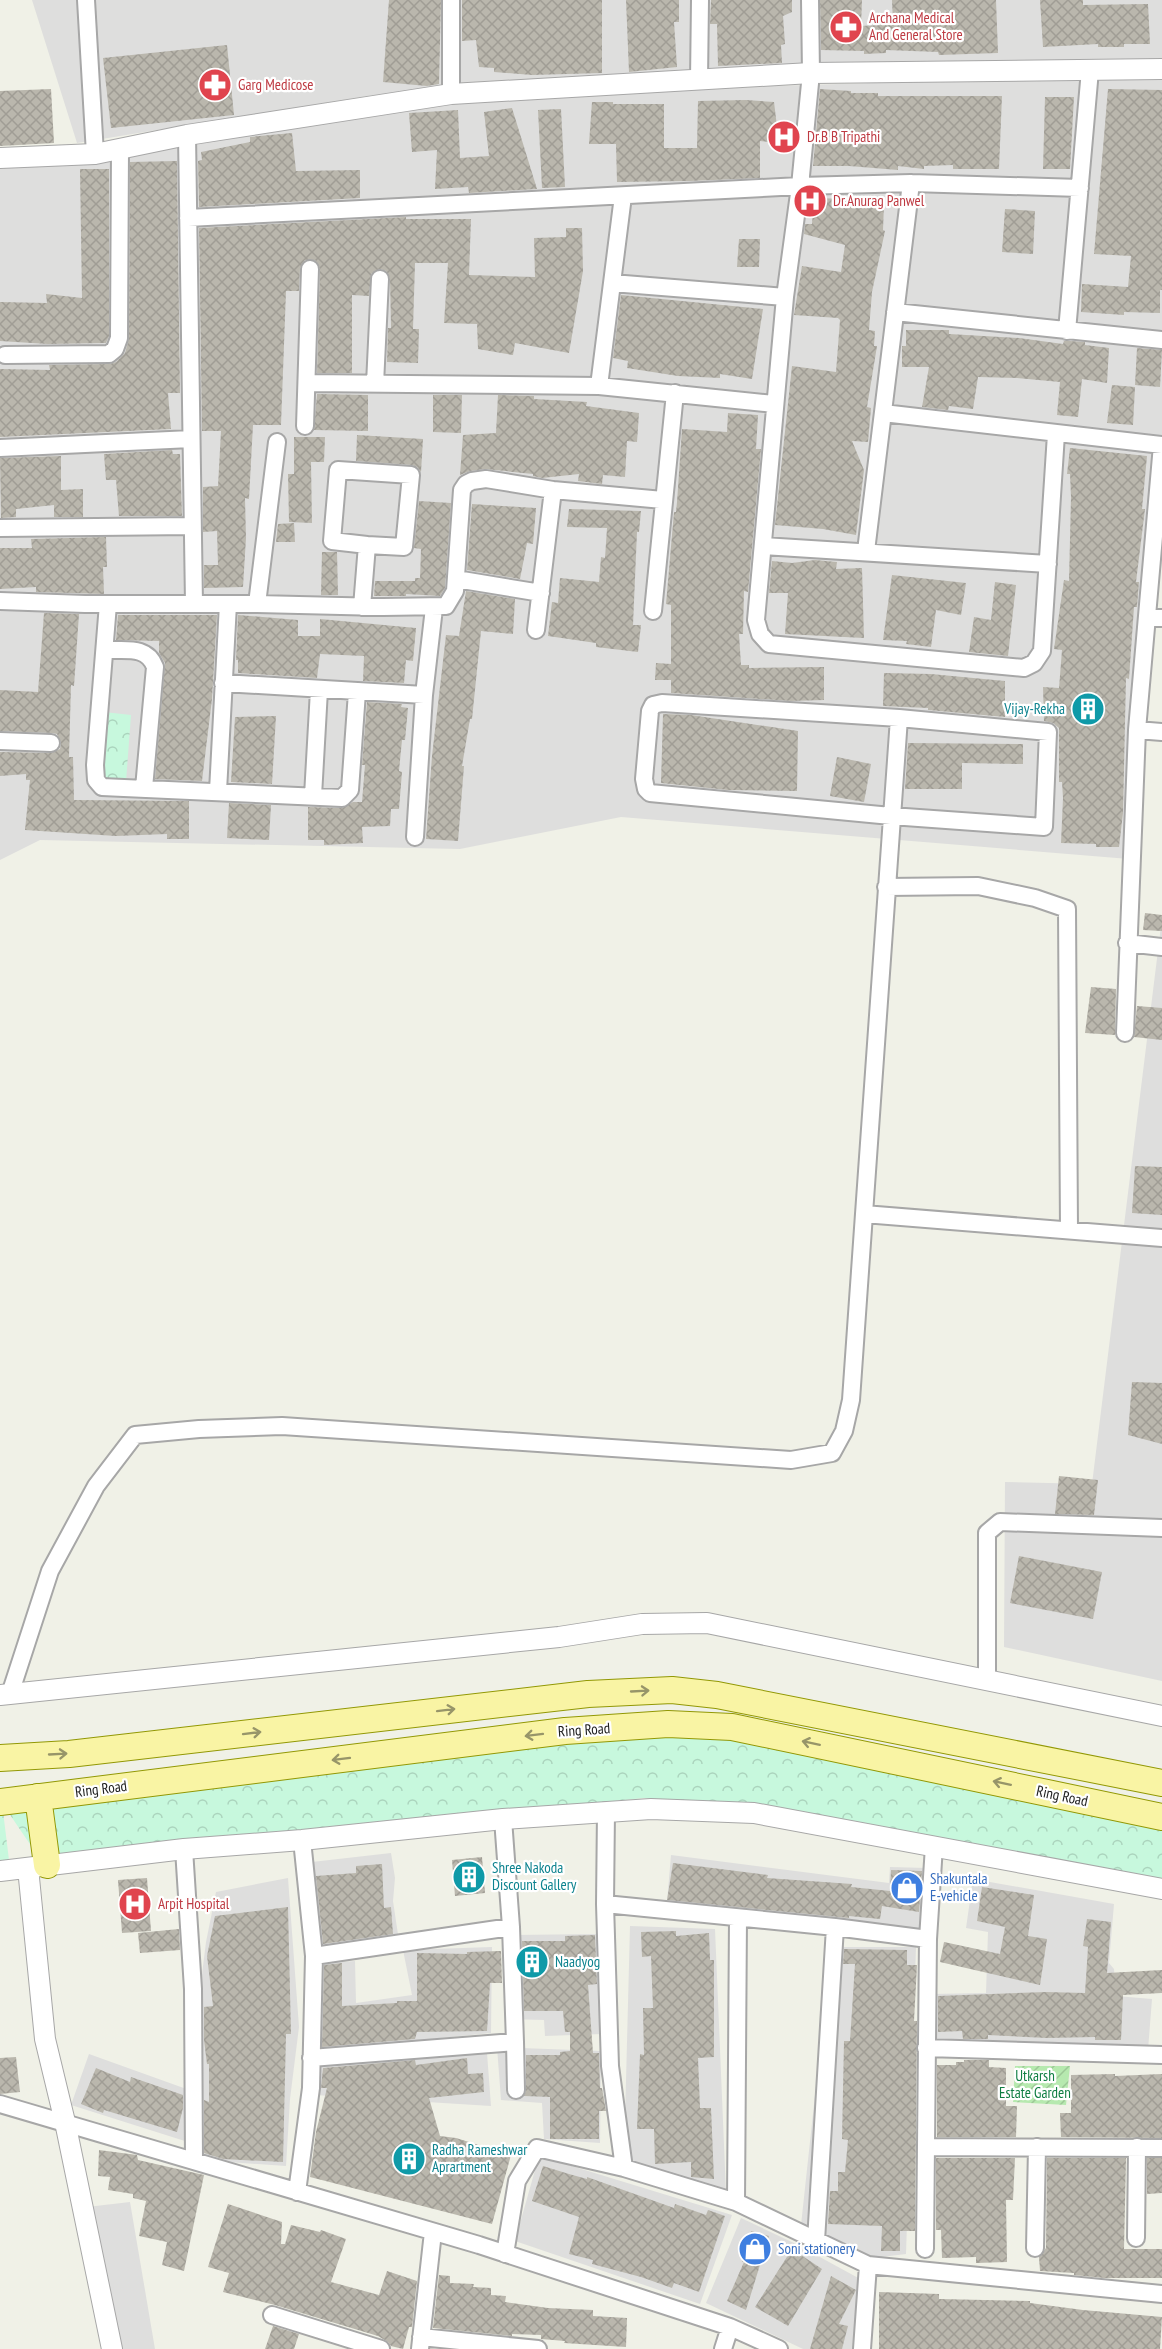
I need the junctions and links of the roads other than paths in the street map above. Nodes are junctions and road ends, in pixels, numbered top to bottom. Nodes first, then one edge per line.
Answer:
1 (86, 0) edge
2 (451, 0) edge
3 (700, 0) edge
4 (810, 0) edge
5 (1162, 69) edge
6 (1090, 70) junction
7 (811, 73) junction
8 (699, 80) junction
9 (451, 94) junction
10 (187, 135) junction
11 (120, 149) junction
12 (94, 154) junction
13 (0, 158) edge
14 (911, 183) junction
15 (800, 186) junction
16 (1080, 188) junction
17 (623, 196) junction
18 (188, 218) junction
19 (310, 269) dead end
20 (380, 279) dead end
21 (612, 283) junction
22 (785, 297) junction
23 (895, 312) junction
24 (1067, 331) junction
25 (1162, 340) edge
26 (6, 355) dead end
27 (307, 383) junction
28 (375, 384) junction
29 (598, 386) junction
30 (675, 393) junction
31 (774, 404) junction
32 (883, 413) junction
33 (305, 426) dead end
34 (1056, 434) junction
35 (191, 439) junction
36 (277, 442) dead end
37 (1162, 445) edge
38 (0, 448) edge
39 (553, 490) junction
40 (663, 500) junction
41 (192, 526) junction
42 (0, 528) edge
43 (367, 545) junction
44 (763, 546) junction
45 (867, 551) junction
46 (1048, 564) junction
47 (456, 579) junction
48 (541, 593) junction
49 (0, 601) edge
50 (108, 604) junction
51 (194, 604) junction
52 (228, 604) junction
53 (257, 604) junction
54 (362, 607) junction
55 (434, 608) junction
56 (653, 612) dead end
57 (1154, 618) edge
58 (536, 630) dead end
59 (105, 650) junction
60 (223, 683) junction
61 (319, 690) junction
62 (357, 692) junction
63 (424, 695) junction
64 (899, 718) junction
65 (1137, 730) junction
66 (1162, 732) edge
67 (0, 741) edge
68 (51, 743) dead end
69 (144, 788) junction
70 (218, 791) junction
71 (313, 796) junction
72 (891, 816) junction
73 (415, 837) dead end
74 (886, 887) junction
75 (1127, 943) junction
76 (1162, 947) edge
77 (1125, 1033) dead end
78 (864, 1214) junction
79 (1069, 1230) junction
80 (1162, 1238) edge
81 (1162, 1528) edge
82 (987, 1678) junction
83 (5, 1695) edge
84 (1162, 1716) edge
85 (0, 1758) edge
86 (1162, 1783) edge
87 (38, 1797) junction
88 (0, 1802) edge
89 (606, 1811) junction
90 (1162, 1817) edge
91 (503, 1819) junction
92 (302, 1840) junction
93 (933, 1846) junction
94 (184, 1849) junction
95 (38, 1867) junction
96 (0, 1871) edge
97 (1162, 1889) edge
98 (605, 1904) junction
99 (738, 1918) junction
100 (510, 1927) junction
101 (836, 1927) junction
102 (928, 1939) junction
103 (314, 1956) junction
104 (515, 2042) junction
105 (926, 2048) junction
106 (1162, 2055) edge
107 (311, 2058) junction
108 (516, 2090) dead end
109 (0, 2104) edge
110 (65, 2122) junction
111 (926, 2147) junction
112 (1037, 2147) junction
113 (1137, 2147) junction
114 (1162, 2148) edge
115 (194, 2161) junction
116 (624, 2168) junction
117 (297, 2192) junction
118 (736, 2202) junction
119 (433, 2232) junction
120 (1136, 2238) dead end
121 (816, 2241) junction
122 (1035, 2248) dead end
123 (925, 2249) dead end
124 (505, 2253) junction
125 (868, 2265) junction
126 (1162, 2294) edge
127 (272, 2315) dead end
128 (730, 2327) junction
129 (421, 2343) edge
130 (510, 2347) edge
131 (112, 2349) edge
132 (381, 2349) edge
133 (538, 2349) edge
134 (723, 2349) edge
135 (779, 2349) edge
136 (862, 2349) edge

1 - 12 street
2 - 9 street
3 - 8 street
4 - 7 street
5 - 6 street
6 - 7 street
6 - 16 street
7 - 8 street
7 - 15 street
8 - 9 street
9 - 10 street
10 - 11 street
10 - 18 street
11 - 12 street
11 - 26 street
12 - 13 street
14 - 15 street
14 - 16 street
14 - 23 street
15 - 17 street
15 - 22 street
16 - 24 street
17 - 18 street
17 - 21 street
18 - 35 street
19 - 27 street
20 - 28 street
21 - 22 street
21 - 29 street
22 - 31 street
23 - 24 street
23 - 32 street
24 - 25 street
27 - 28 street
27 - 33 street
28 - 29 street
29 - 30 street
30 - 31 street
30 - 40 street
31 - 44 street
32 - 34 street
32 - 45 street
34 - 37 street
34 - 46 street
35 - 38 street
35 - 41 street
36 - 53 street
37 - 57 street
39 - 40 street
39 - 47 street
39 - 48 street
40 - 56 street
41 - 42 street
41 - 51 street
43 - 43 street
43 - 54 street
44 - 45 street
44 - 46 street
45 - 46 street
47 - 48 street
47 - 55 street
48 - 58 street
49 - 50 street
50 - 51 street
50 - 59 street
51 - 52 street
52 - 53 street
52 - 60 street
53 - 54 street
54 - 55 street
55 - 63 street
57 - 65 street
59 - 69 street
59 - 69 street
60 - 61 street
60 - 70 street
61 - 62 street
61 - 71 street
62 - 63 street
62 - 71 street
63 - 73 street
64 - 72 street
64 - 72 street
64 - 72 street
65 - 66 street
65 - 75 street
67 - 68 street
69 - 70 street
70 - 71 street
72 - 74 street
74 - 78 street
74 - 79 street
75 - 76 street
75 - 77 street
78 - 79 street
78 - 83 street
79 - 80 street
81 - 82 street
82 - 83 street
82 - 84 street
85 -> 86 main road, Ring Road
87 - 88 main road, Ring Road
90 -> 87 main road, Ring Road
87 - 95 main road
89 - 91 street
89 - 93 street
89 - 98 street
91 - 92 street
91 - 100 street
92 - 94 street
92 - 103 street
93 - 97 street
93 - 102 street
94 - 95 street
94 - 115 street
95 - 96 street
95 - 110 street
98 - 99 street
98 - 116 street
99 - 101 street
99 - 118 street
100 - 103 street
100 - 104 street
101 - 102 street
101 - 121 street
102 - 105 street
103 - 107 street
104 - 107 street
104 - 108 street
105 - 106 street
105 - 111 street
107 - 117 street
109 - 110 street
110 - 115 street
110 - 131 street
111 - 112 street
111 - 123 street
112 - 113 street
112 - 122 street
113 - 114 street
113 - 120 street
115 - 117 street
116 - 118 street
116 - 124 street
117 - 119 street
118 - 121 street
119 - 124 street
119 - 129 street
121 - 125 street
124 - 128 street
125 - 126 street
125 - 136 street
127 - 132 street
128 - 134 street
128 - 135 street
129 - 130 street
130 - 133 street

